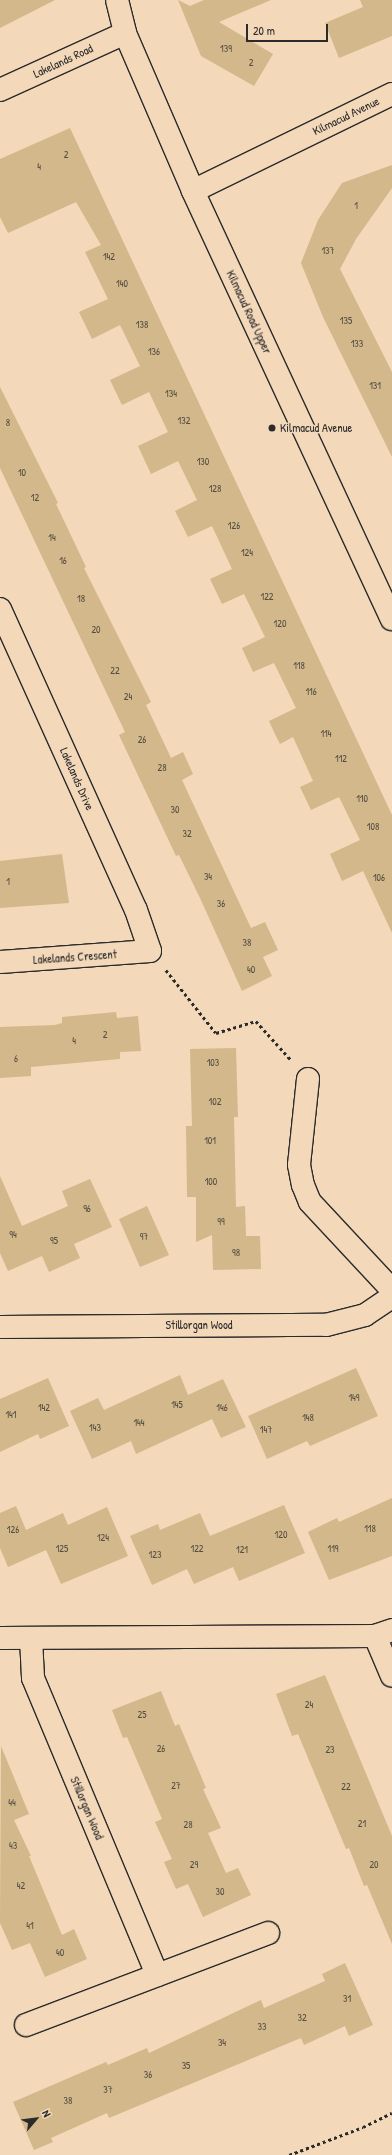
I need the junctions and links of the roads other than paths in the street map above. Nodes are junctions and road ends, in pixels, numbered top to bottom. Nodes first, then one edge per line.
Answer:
1 (117, 0) edge
2 (125, 33) junction
3 (0, 90) edge
4 (392, 94) edge
5 (193, 192) junction
6 (0, 609) edge
7 (392, 619) edge
8 (150, 951) joint
9 (0, 962) edge
10 (308, 1080) road end
11 (392, 1290) edge
12 (392, 1297) edge
13 (0, 1327) edge
14 (384, 1633) edge
15 (0, 1638) edge
16 (31, 1638) junction
17 (392, 1676) edge
18 (268, 1933) dead end
19 (157, 1975) junction
20 (26, 2025) dead end

1 - 2 street, Kilmacud Road Upper
2 - 3 street, Lakelands Road
2 - 5 street, Kilmacud Road Upper
4 - 5 street, Kilmacud Avenue
5 - 7 street, Kilmacud Road Upper
6 - 8 street, Lakelands Drive
8 - 9 street, Lakelands Crescent
10 - 11 street
12 - 13 street, Stillorgan Wood
14 - 16 street
14 - 17 street
15 - 16 street
16 - 19 street, Stillorgan Wood
18 - 19 street
19 - 20 street

